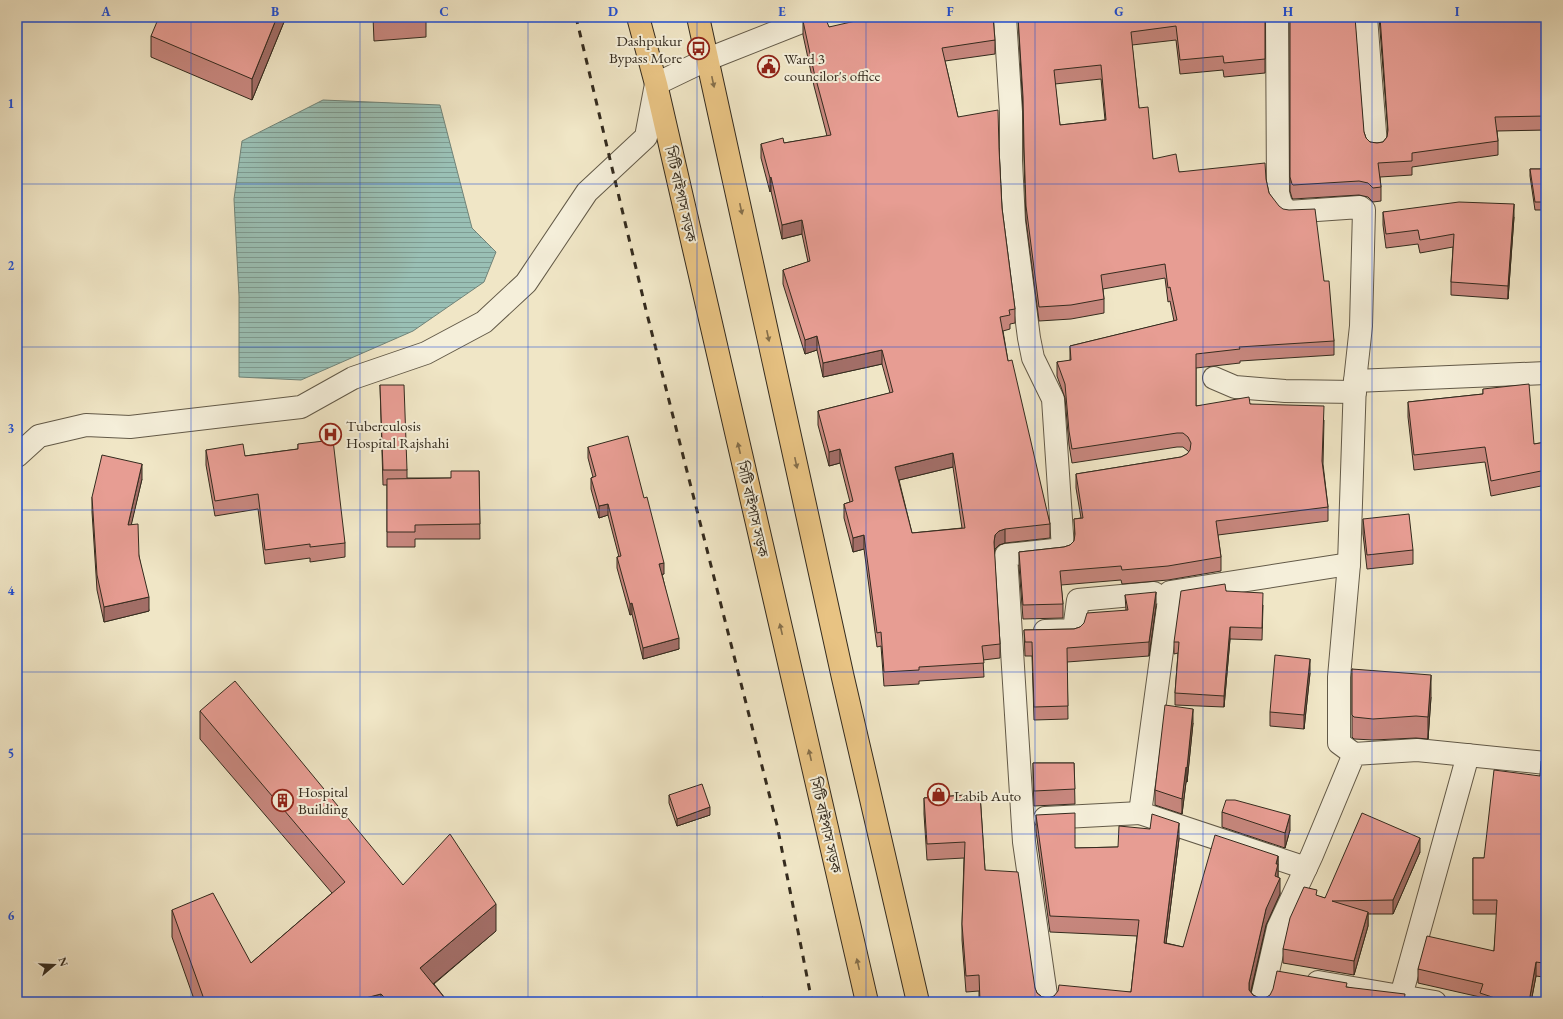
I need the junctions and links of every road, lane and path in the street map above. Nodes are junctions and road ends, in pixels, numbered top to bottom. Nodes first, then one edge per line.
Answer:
1 (638, 17) edge
2 (698, 17) edge
3 (814, 17) edge
4 (1005, 17) edge
5 (1277, 17) edge
6 (1366, 17) edge
7 (708, 60) junction
8 (656, 84) junction
9 (1376, 145) edge
10 (1546, 373) edge
11 (1214, 378) dead end
12 (1355, 387) junction
13 (17, 456) edge
14 (1080, 475) edge
15 (1058, 478) junction
16 (1349, 564) junction
17 (1170, 592) junction
18 (1011, 632) junction
19 (1354, 754) junction
20 (1468, 756) junction
21 (1546, 763) edge
22 (1140, 813) junction
23 (1023, 819) junction
24 (1306, 868) junction
25 (1283, 976) junction
26 (1401, 996) junction
27 (867, 1002) edge
28 (918, 1002) edge
29 (1047, 1002) edge
30 (1261, 1002) edge
31 (1435, 1002) edge

1 - 8 main road, সিটি বাইপাস সড়ক
2 - 7 main road
3 - 7 street
4 - 15 street
5 - 12 street
6 - 9 street
7 - 8 street
7 -> 28 main road
8 - 13 street
27 -> 8 main road, সিটি বাইপাস সড়ক
10 - 12 street
11 - 12 street
12 - 16 street
14 - 15 street
15 - 18 street
16 - 17 street
16 - 19 street
17 - 18 street
17 - 22 street
18 - 23 street
19 - 20 street
19 - 24 street
20 - 21 street
20 - 26 street
22 - 23 street
22 - 24 street
23 - 29 street
24 - 25 street
25 - 26 street
25 - 30 street
26 - 31 street

